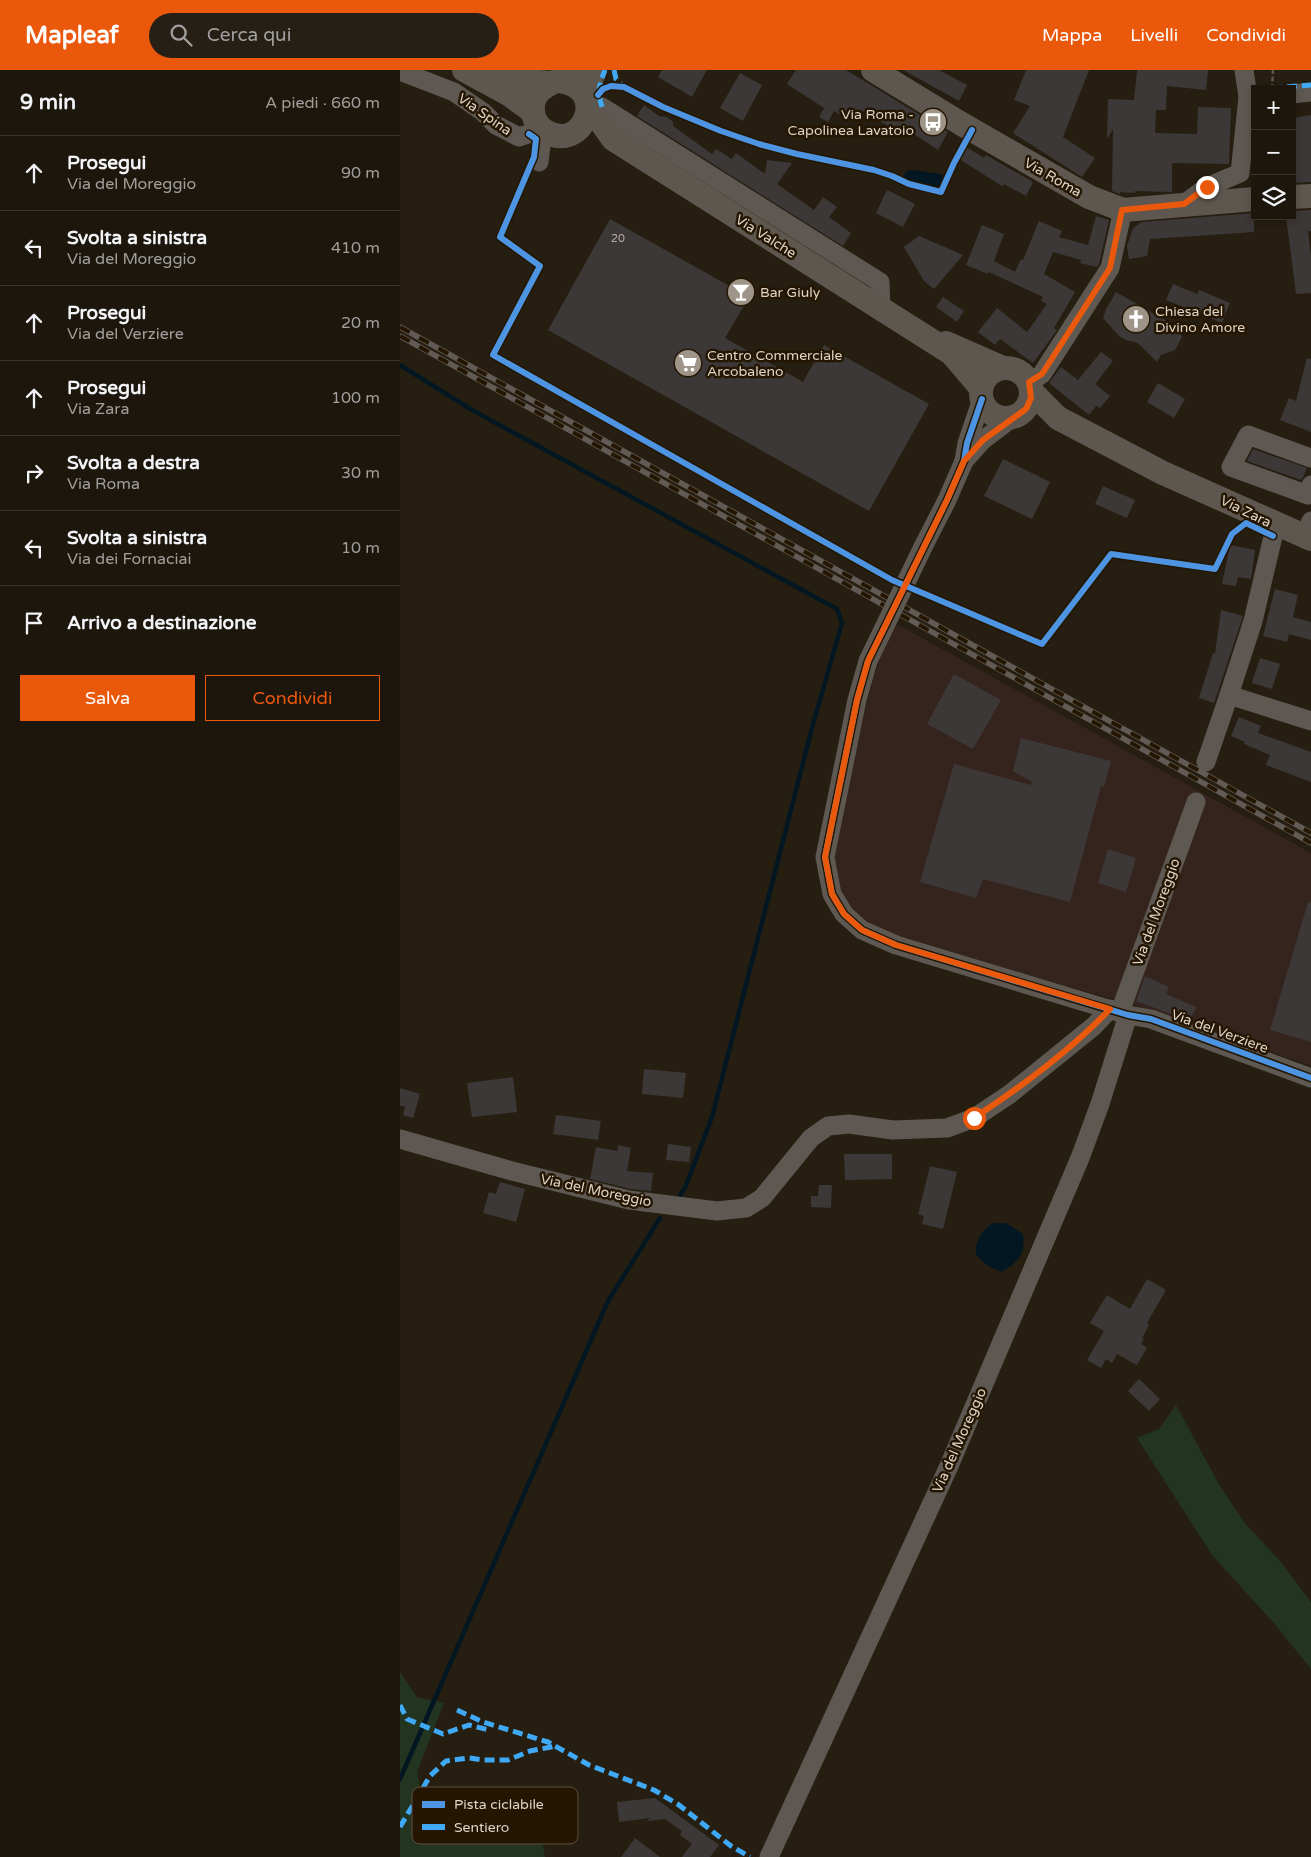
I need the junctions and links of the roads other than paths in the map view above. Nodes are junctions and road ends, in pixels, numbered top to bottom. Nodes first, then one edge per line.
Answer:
1 (464, 70) edge
2 (595, 70) edge
3 (873, 70) edge
4 (1244, 70) edge
5 (400, 71) edge
6 (487, 71) edge
7 (558, 76) edge
8 (1311, 92) edge
9 (1251, 94) edge
10 (1296, 94) edge
11 (592, 103) junction
12 (1251, 103) edge
13 (538, 121) junction
14 (570, 134) junction
15 (613, 139) junction
16 (1311, 196) edge
17 (1296, 197) edge
18 (1251, 199) edge
19 (1184, 204) junction
20 (1122, 210) junction
21 (881, 308) junction
22 (919, 332) junction
23 (1003, 368) junction
24 (1030, 387) junction
25 (981, 394) junction
26 (1017, 415) junction
27 (1058, 418) junction
28 (1311, 458) edge
29 (964, 461) junction
30 (1311, 485) edge
31 (1276, 524) junction
32 (1309, 532) edge
33 (1229, 694) junction
34 (1311, 721) edge
35 (1206, 762) dead end
36 (1196, 802) dead end
37 (1120, 1012) junction
38 (1311, 1078) edge
39 (400, 1139) edge
40 (770, 1857) edge

1 - 13 main road
2 - 11 main road
3 - 20 main road, Via Roma
4 - 9 street
5 - 13 street, Via Spina
6 - 7 main road
7 - 11 main road
7 - 13 main road
8 - 10 street
11 - 14 main road
11 - 15 main road, Via Valche
11 - 21 street
12 - 19 street
13 - 14 main road
14 - 15 main road, Via Valche
15 - 21 main road, Via Valche
16 - 17 main road
18 - 19 main road, Via Roma
19 - 20 main road, Via Roma
20 - 24 street
21 - 22 main road, Via Valche
22 - 23 main road, Via Valche
22 - 25 main road, Via Valche
23 - 24 main road
23 - 25 main road
24 - 26 main road
24 - 27 main road, Via Zara
25 - 26 main road
25 - 29 street
26 - 27 main road, Via Zara
26 - 29 street
27 - 31 main road, Via Zara
28 - 30 street
29 - 37 street, bridge
31 - 32 main road
31 - 33 street, Via Zara
33 - 34 street
33 - 35 street, Via Zara
36 - 37 street, Via del Moreggio
37 - 38 street, Via del Verziere
37 - 39 street, Via del Moreggio
37 - 40 street, Via del Moreggio

